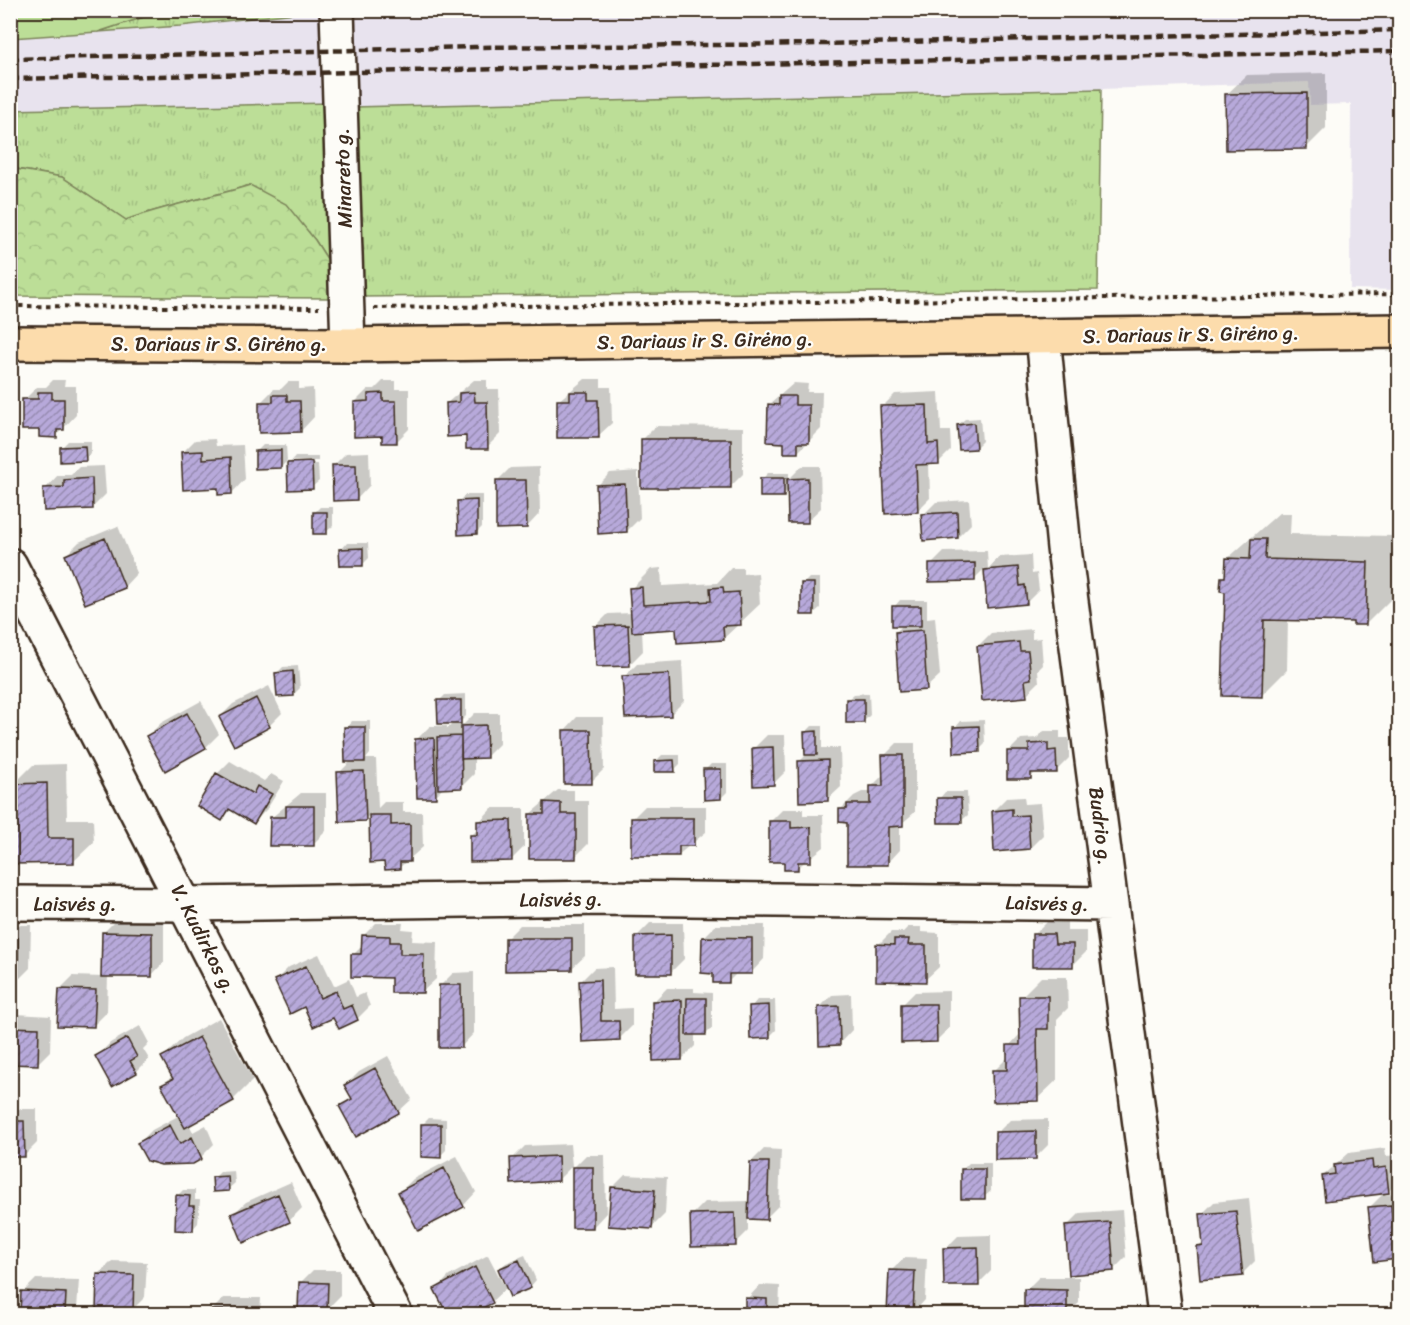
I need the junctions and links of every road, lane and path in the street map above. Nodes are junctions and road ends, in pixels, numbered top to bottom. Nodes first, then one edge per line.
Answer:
1 (337, 10) edge
2 (1400, 294) edge
3 (10, 306) edge
4 (347, 308) junction
5 (1400, 331) edge
6 (1043, 336) junction
7 (10, 343) edge
8 (348, 345) junction
9 (10, 565) edge
10 (10, 903) edge
11 (186, 904) junction
12 (1111, 904) junction
13 (395, 1314) edge
14 (1165, 1314) edge

1 - 4 street, Minareto g.
2 - 4 path
3 - 4 path
4 - 8 street, Minareto g.
5 - 6 main road, S. Dariaus ir S. Girėno g.
6 - 8 main road, S. Dariaus ir S. Girėno g.
6 - 12 street, Budrio g.
7 - 8 main road, S. Dariaus ir S. Girėno g.
9 - 11 street, V. Kudirkos g.
10 - 11 street, Laisvės g.
11 - 12 street, Laisvės g.
11 - 13 street, V. Kudirkos g.
12 - 14 street, Budrio g.

